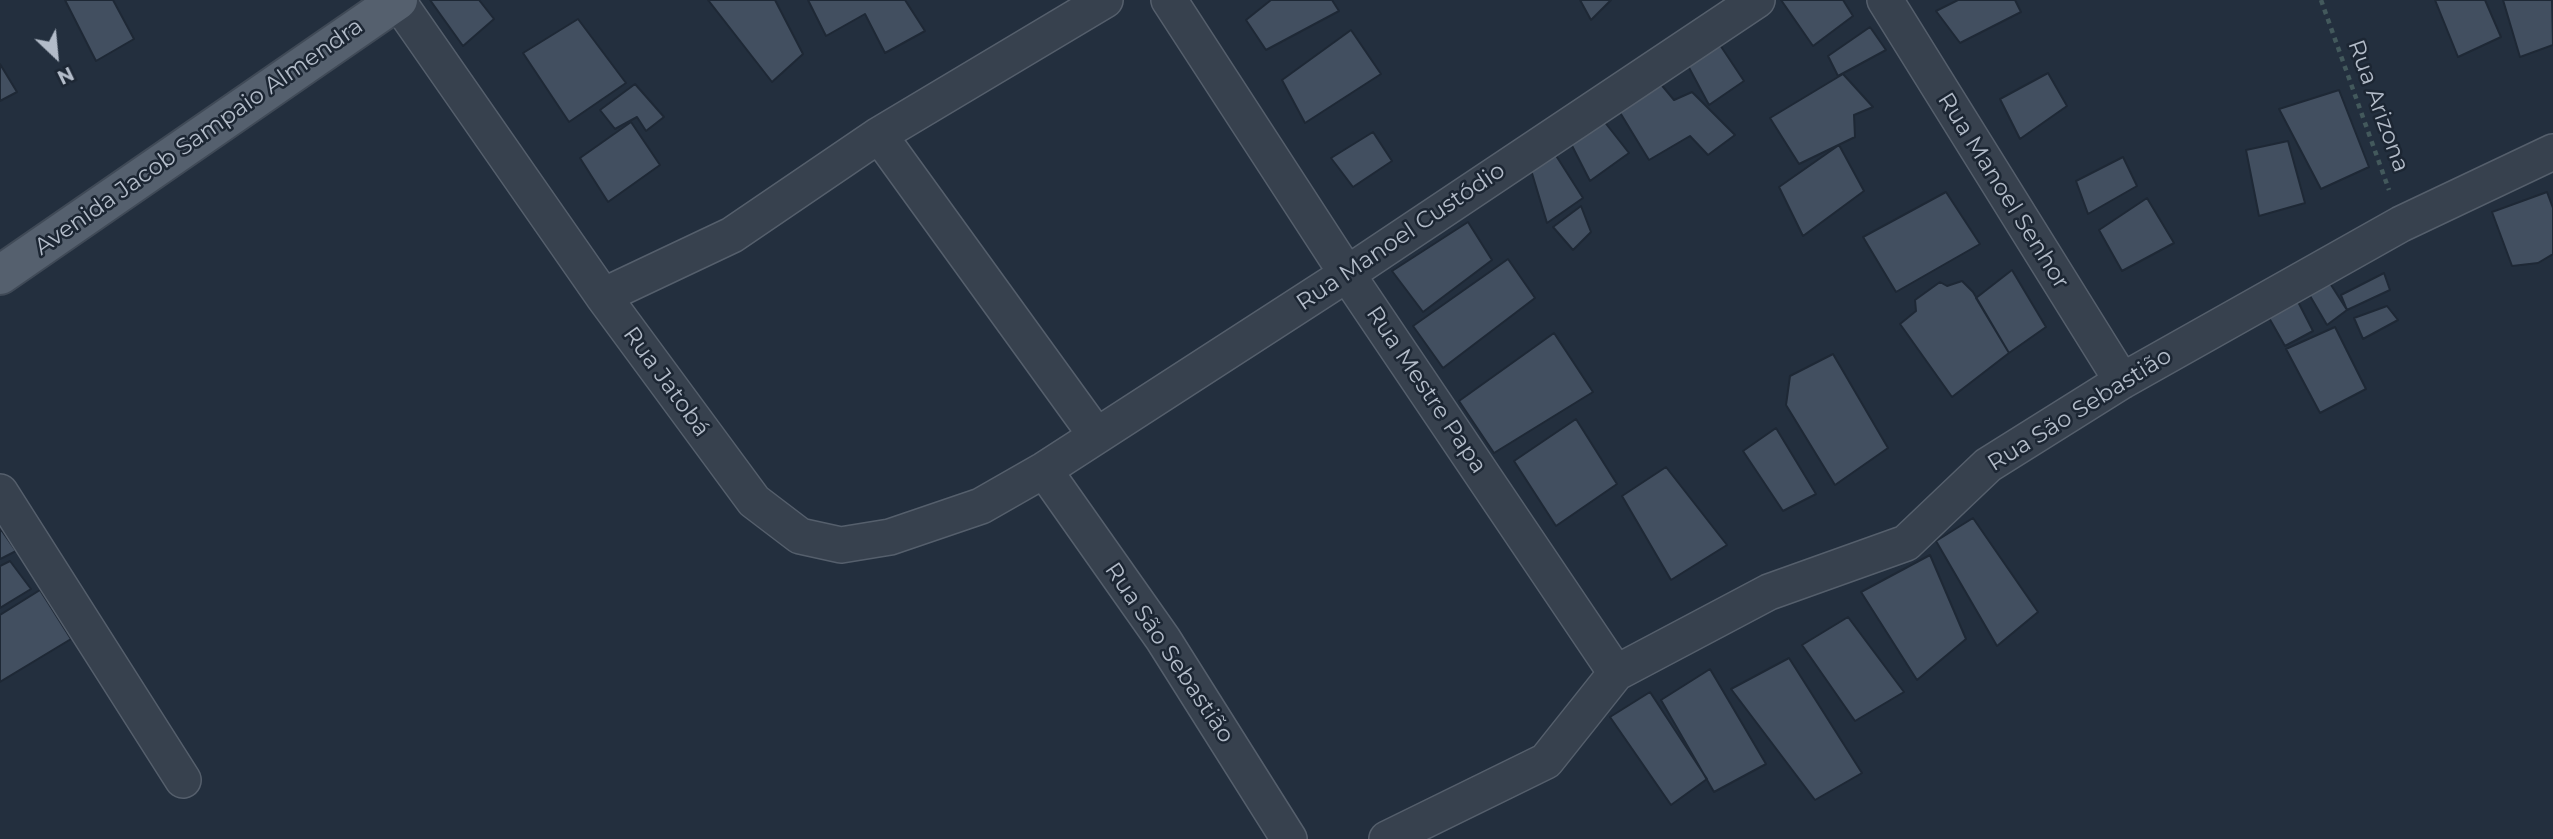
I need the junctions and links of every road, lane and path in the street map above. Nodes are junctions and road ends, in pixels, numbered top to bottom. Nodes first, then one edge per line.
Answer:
1 (1105, 0) edge
2 (1169, 0) edge
3 (1756, 0) edge
4 (1885, 0) edge
5 (2321, 0) edge
6 (381, 5) edge
7 (879, 135) junction
8 (2553, 152) edge
9 (2401, 224) junction
10 (1347, 274) junction
11 (0, 275) edge
12 (603, 296) junction
13 (2122, 381) junction
14 (1096, 435) junction
15 (1044, 470) junction
16 (0, 492) edge
17 (1616, 673) junction
18 (183, 780) dead end
19 (1289, 839) edge
20 (1387, 839) edge

1 - 7 street
2 - 10 street, Rua Mestre Papa
3 - 10 street, Rua Manoel Custódio
4 - 13 street, Rua Manoel Senhor
5 - 9 path, Rua Arizona
6 - 11 main road, Avenida Jacob Sampaio Almendra
6 - 12 street, Rua Jatobá
7 - 12 street
7 - 14 street
8 - 9 street, Rua São Sebastião
9 - 13 street, Rua São Sebastião
10 - 14 street, Rua Manoel Custódio
10 - 17 street, Rua Mestre Papa
12 - 15 street, Rua Jatobá
13 - 17 street, Rua São Sebastião
14 - 15 street, Rua Manoel Custódio
15 - 19 street, Rua São Sebastião
16 - 18 street
17 - 20 street

